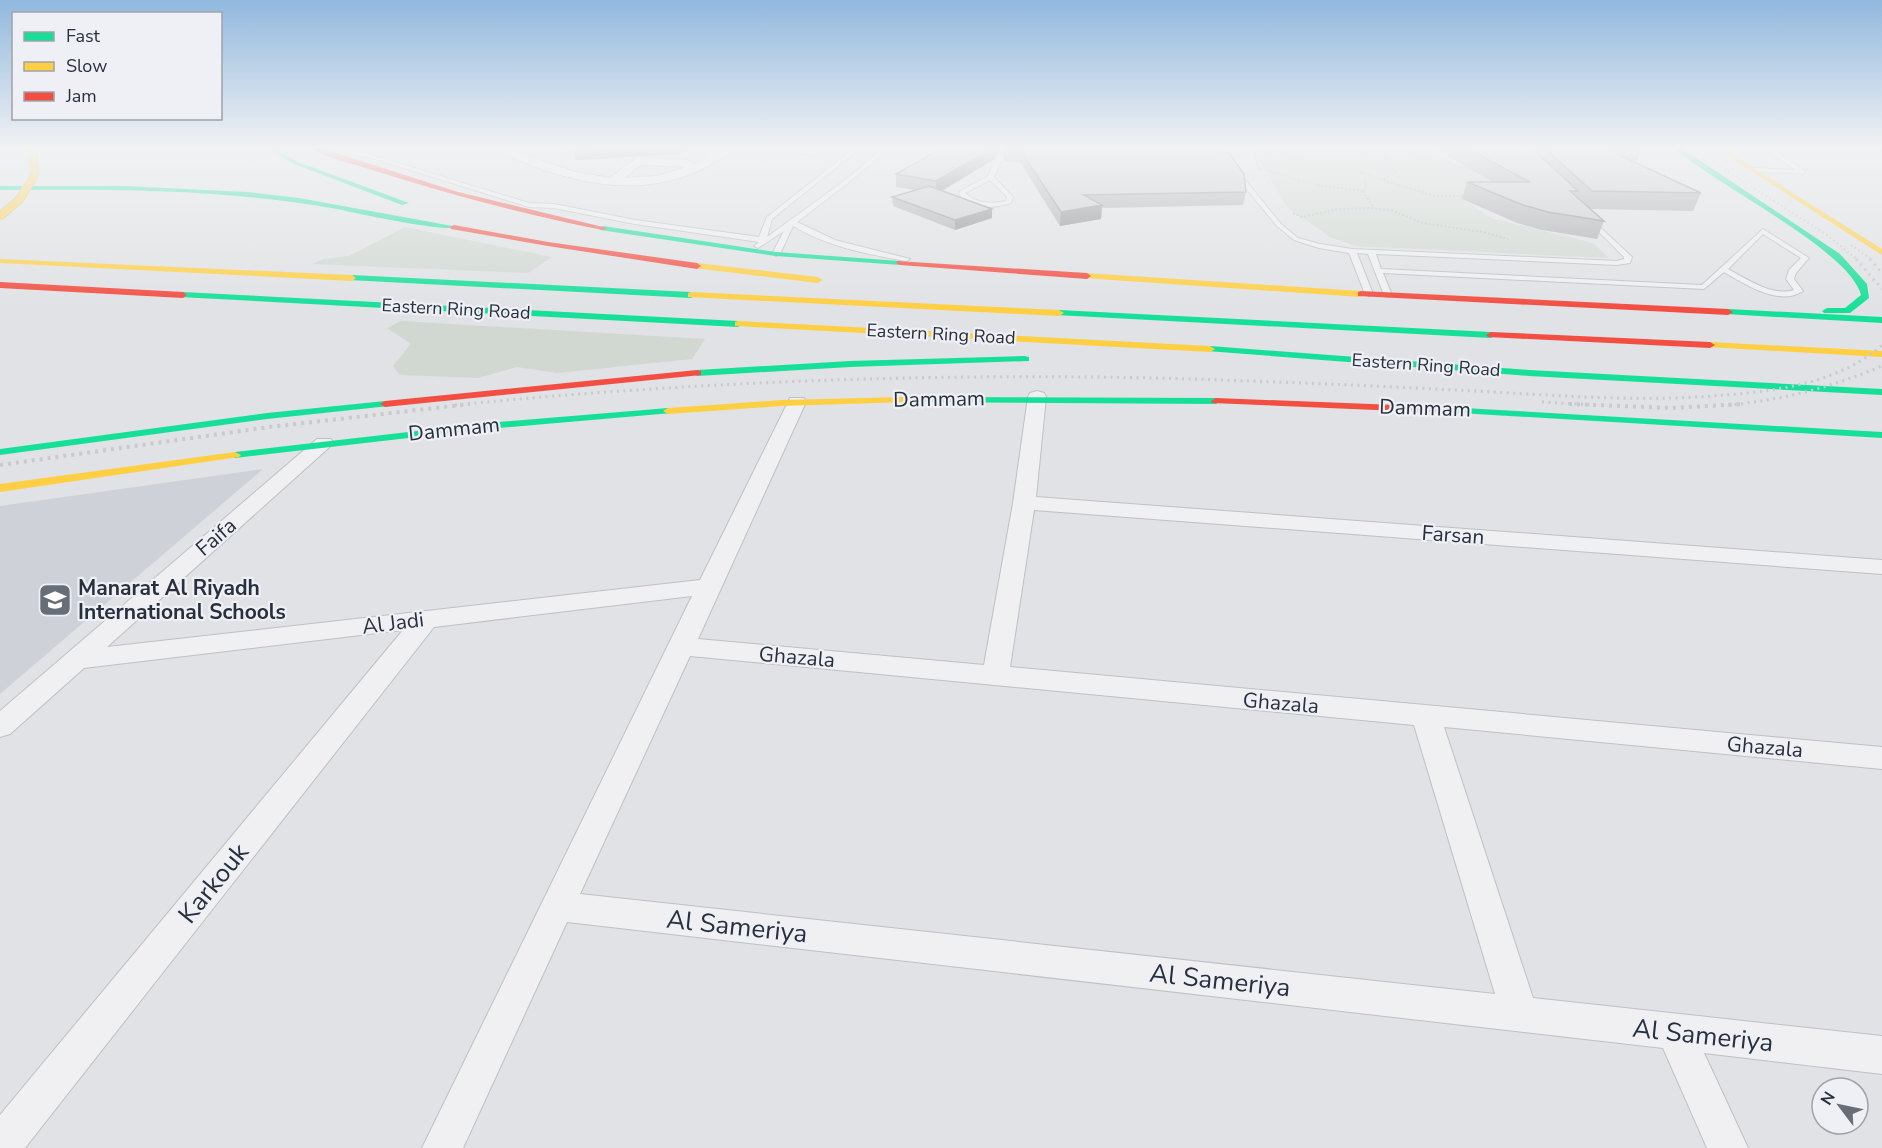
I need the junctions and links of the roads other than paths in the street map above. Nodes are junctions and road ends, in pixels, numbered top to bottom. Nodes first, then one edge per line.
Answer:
1 (18, 201) edge
2 (295, 201) edge
3 (399, 201) edge
4 (483, 201) edge
5 (512, 201) edge
6 (791, 201) edge
7 (821, 201) edge
8 (973, 201) edge
9 (1010, 201) edge
10 (1259, 201) edge
11 (1755, 201) edge
12 (1801, 201) edge
13 (1581, 212) edge
14 (0, 216) edge
15 (792, 222) junction
16 (477, 229) junction
17 (758, 246) junction
18 (1352, 251) junction
19 (1371, 252) junction
20 (1882, 253) edge
21 (776, 254) junction
22 (0, 261) edge
23 (957, 267) junction
24 (1723, 268) junction
25 (1382, 271) junction
26 (837, 282) dead end
27 (0, 285) edge
28 (957, 294) dead end
29 (1369, 294) junction
30 (1388, 295) junction
31 (1033, 310) junction
32 (1753, 313) junction
33 (1882, 320) edge
34 (1882, 354) edge
35 (1039, 360) dead end
36 (1230, 365) dead end
37 (1529, 372) junction
38 (1882, 392) edge
39 (1037, 397) junction
40 (797, 402) junction
41 (1882, 435) edge
42 (324, 443) junction
43 (0, 452) edge
44 (0, 488) edge
45 (1024, 503) junction
46 (1882, 567) edge
47 (710, 586) junction
48 (426, 619) junction
49 (681, 646) junction
50 (77, 660) junction
51 (995, 676) junction
52 (1426, 716) junction
53 (0, 727) edge
54 (1882, 758) edge
55 (557, 906) junction
56 (1520, 1014) junction
57 (1675, 1032) junction
58 (1882, 1055) edge
59 (0, 1147) edge
60 (442, 1148) edge
61 (1728, 1148) edge

1 - 14 main road, bridge
2 - 16 main road
3 - 16 main road
4 - 17 main road
5 - 17 lane
6 - 17 lane
7 - 15 lane
8 - 9 lane
10 - 18 lane
11 - 32 main road
12 - 20 main road
13 - 19 lane
15 - 17 lane
15 - 21 lane
15 - 23 lane
16 - 26 main road
17 - 21 main road
18 - 19 lane
18 - 29 lane
19 - 25 lane
21 - 23 main road
22 - 31 main road, Eastern Ring Road
23 - 29 main road
24 - 24 lane
24 - 25 lane
25 - 30 lane
27 - 37 main road, Eastern Ring Road
28 - 31 main road
29 - 30 main road
30 - 32 main road
31 - 34 main road, Eastern Ring Road
32 - 33 main road
35 - 43 main road
36 - 37 main road
37 - 38 main road, Eastern Ring Road
39 - 40 main road, Dammam
39 - 41 main road, Dammam
39 - 45 street
40 - 42 main road, Dammam
40 - 47 street
42 - 44 main road, Dammam
42 - 50 street, Faifa
45 - 46 street, Farsan
45 - 51 street
47 - 48 street, Al Jadi
47 - 49 street
48 - 50 street, Al Jadi
48 - 59 street, Karkouk
49 - 51 street, Ghazala
49 - 55 street
50 - 53 street, Faifa
51 - 52 street, Ghazala
52 - 54 street, Ghazala
52 - 56 street
55 - 56 street, Al Sameriya
55 - 60 street
56 - 57 street, Al Sameriya
57 - 58 street, Al Sameriya
57 - 61 street

